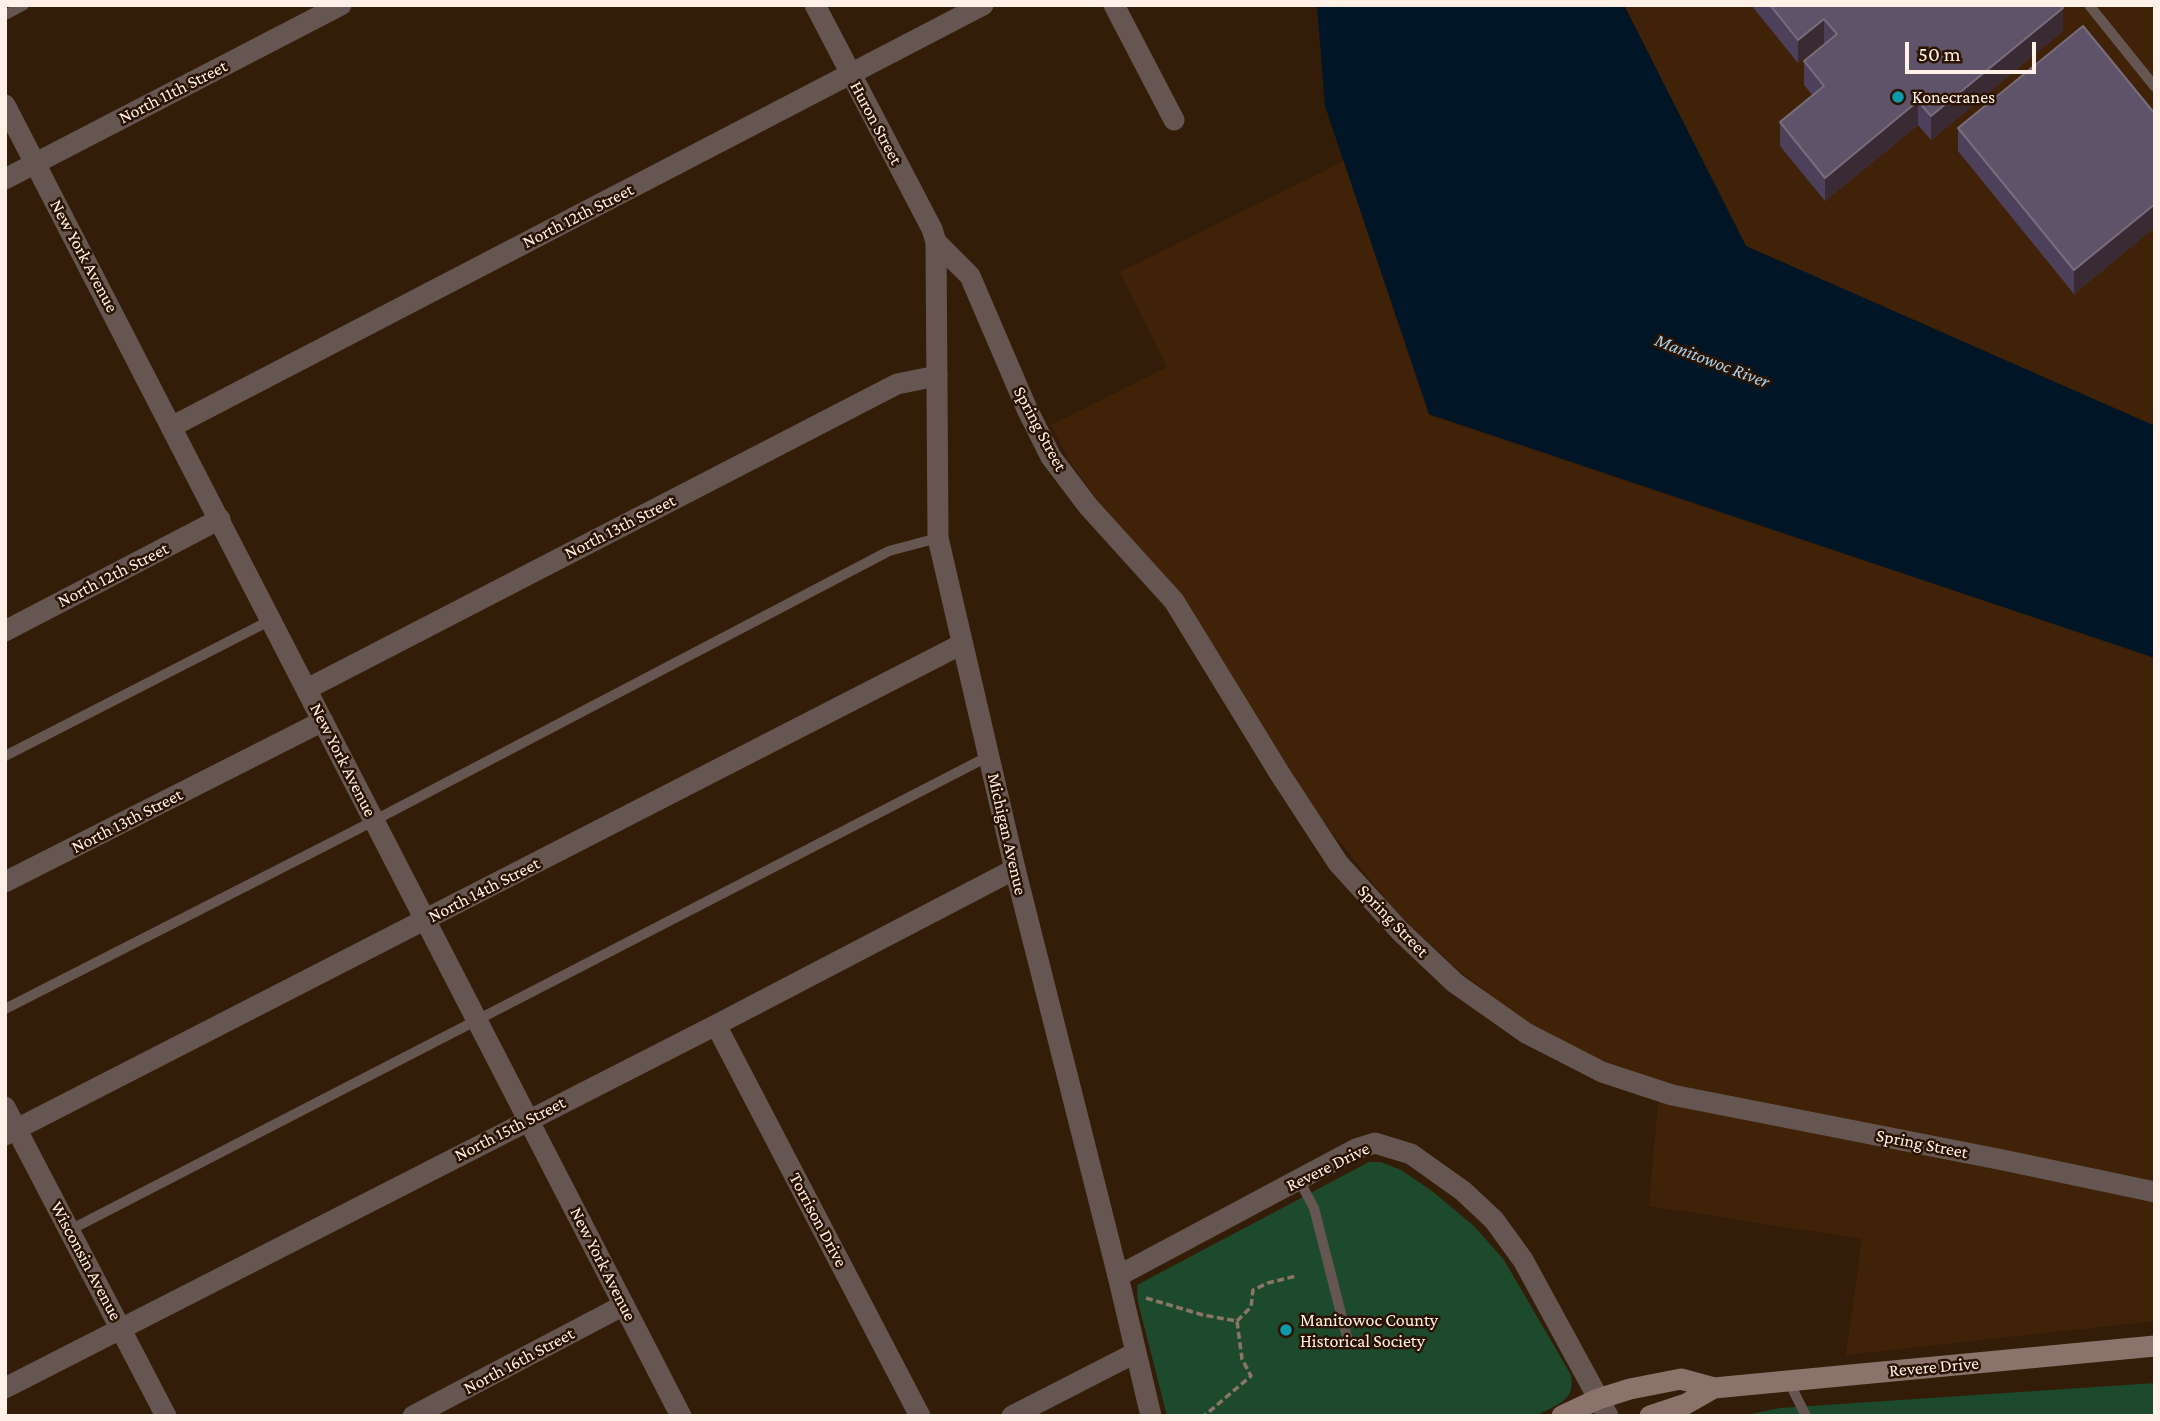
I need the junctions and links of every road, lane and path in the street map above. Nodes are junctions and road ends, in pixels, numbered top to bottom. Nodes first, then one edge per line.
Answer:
1 (24, 5) edge
2 (341, 5) edge
3 (815, 5) edge
4 (984, 5) edge
5 (1114, 5) edge
6 (2089, 5) edge
7 (5, 15) edge
8 (851, 75) junction
9 (2155, 87) edge
10 (5, 105) edge
11 (1174, 120) dead end
12 (36, 163) junction
13 (5, 179) edge
14 (936, 242) junction
15 (937, 376) junction
16 (173, 426) junction
17 (220, 519) junction
18 (938, 538) junction
19 (271, 620) junction
20 (5, 631) edge
21 (962, 644) junction
22 (307, 689) junction
23 (323, 721) junction
24 (5, 756) edge
25 (989, 756) junction
26 (374, 820) junction
27 (1015, 869) junction
28 (5, 882) edge
29 (425, 920) junction
30 (5, 1009) edge
31 (477, 1019) junction
32 (716, 1025) junction
33 (5, 1107) edge
34 (528, 1120) junction
35 (11, 1132) edge
36 (1299, 1180) junction
37 (2155, 1192) edge
38 (69, 1230) junction
39 (1118, 1276) junction
40 (1296, 1276) dead end
41 (1146, 1298) dead end
42 (624, 1305) junction
43 (1237, 1321) junction
44 (121, 1328) junction
45 (1348, 1341) dead end
46 (2155, 1346) edge
47 (1135, 1353) junction
48 (1788, 1380) junction
49 (5, 1388) edge
50 (1714, 1388) junction
51 (1601, 1410) edge
52 (166, 1416) edge
53 (413, 1416) edge
54 (681, 1416) edge
55 (920, 1416) edge
56 (1012, 1416) edge
57 (1151, 1416) edge
58 (1204, 1416) edge
59 (1562, 1416) edge
60 (1650, 1416) edge
61 (1807, 1416) edge

1 - 7 lane
2 - 12 street, North 11th Street
3 - 8 street, Huron Street
4 - 8 street, North 12th Street
5 - 11 street
6 - 9 lane
8 - 14 street, Huron Street
8 - 16 street, North 12th Street
10 - 12 street, New York Avenue
12 - 13 street, North 11th Street
12 - 16 street, New York Avenue
14 - 15 street, Michigan Avenue
14 - 37 street, Spring Street
15 - 18 street, Michigan Avenue
15 - 22 street, North 13th Street
16 - 17 street, New York Avenue
17 - 19 street, New York Avenue
17 - 20 street, North 12th Street
18 - 21 street, Michigan Avenue
18 - 26 lane
19 - 22 street, New York Avenue
19 - 24 lane
21 - 25 street, Michigan Avenue
21 - 29 street, North 14th Street
22 - 23 street, New York Avenue
23 - 26 street, New York Avenue
23 - 28 street, North 13th Street
25 - 27 street, Michigan Avenue
25 - 31 lane
26 - 29 street, New York Avenue
26 - 30 lane
27 - 32 street, North 15th Street
27 - 39 street, Michigan Avenue
29 - 31 street, New York Avenue
29 - 35 street, North 14th Street
31 - 34 street, New York Avenue
31 - 38 lane
32 - 34 street, North 15th Street
32 - 55 street, Torrison Drive
33 - 35 street, Wisconsin Avenue
34 - 42 street, New York Avenue
34 - 44 street, North 15th Street
35 - 38 street, Wisconsin Avenue
36 - 39 street, Revere Drive
36 - 45 lane
36 - 51 street, Revere Drive
38 - 44 street, Wisconsin Avenue
39 - 47 street, Michigan Avenue
40 - 43 path
41 - 43 path
42 - 53 street, North 16th Street
42 - 54 street, New York Avenue
43 - 58 path
44 - 49 street, North 15th Street
44 - 52 street, Wisconsin Avenue
46 - 48 main road, Revere Drive
47 - 56 street
47 - 57 street, Michigan Avenue
48 - 50 main road, Revere Drive
48 - 61 lane
50 - 51 main road, Revere Drive
50 - 60 main road, Revere Drive
51 - 59 main road

